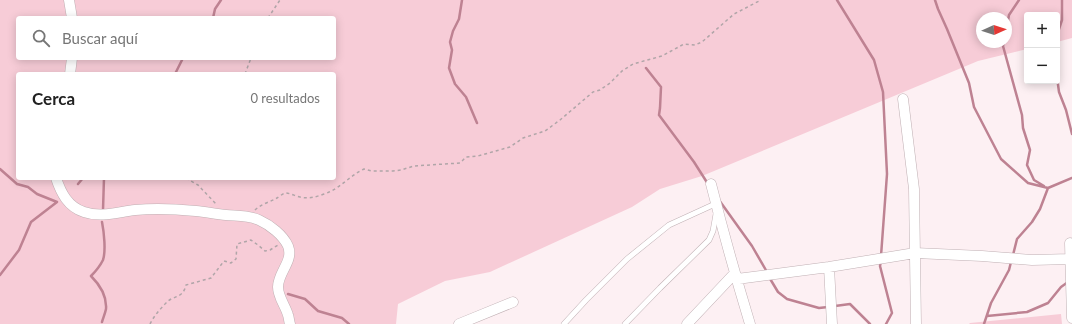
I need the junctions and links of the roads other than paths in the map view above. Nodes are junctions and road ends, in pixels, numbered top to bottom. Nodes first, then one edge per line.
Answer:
1 (69, 0) edge
2 (72, 16) edge
3 (72, 60) edge
4 (70, 72) edge
5 (903, 99) dead end
6 (57, 180) edge
7 (711, 184) dead end
8 (716, 207) junction
9 (1070, 243) dead end
10 (915, 253) junction
11 (1070, 259) junction
12 (830, 267) junction
13 (736, 276) junction
14 (513, 302) dead end
15 (1072, 318) edge
16 (290, 324) edge
17 (459, 324) edge
18 (564, 324) edge
19 (625, 324) edge
20 (687, 324) edge
21 (750, 324) edge
22 (832, 324) edge
23 (916, 324) edge

1 - 2 street
3 - 4 street
5 - 10 street
6 - 16 street
7 - 8 street
8 - 13 street
8 - 18 lane
8 - 19 lane
9 - 11 street
10 - 11 street
10 - 12 street
10 - 23 street
11 - 15 street
12 - 13 street
12 - 22 street
13 - 20 street
13 - 21 street
14 - 17 street

